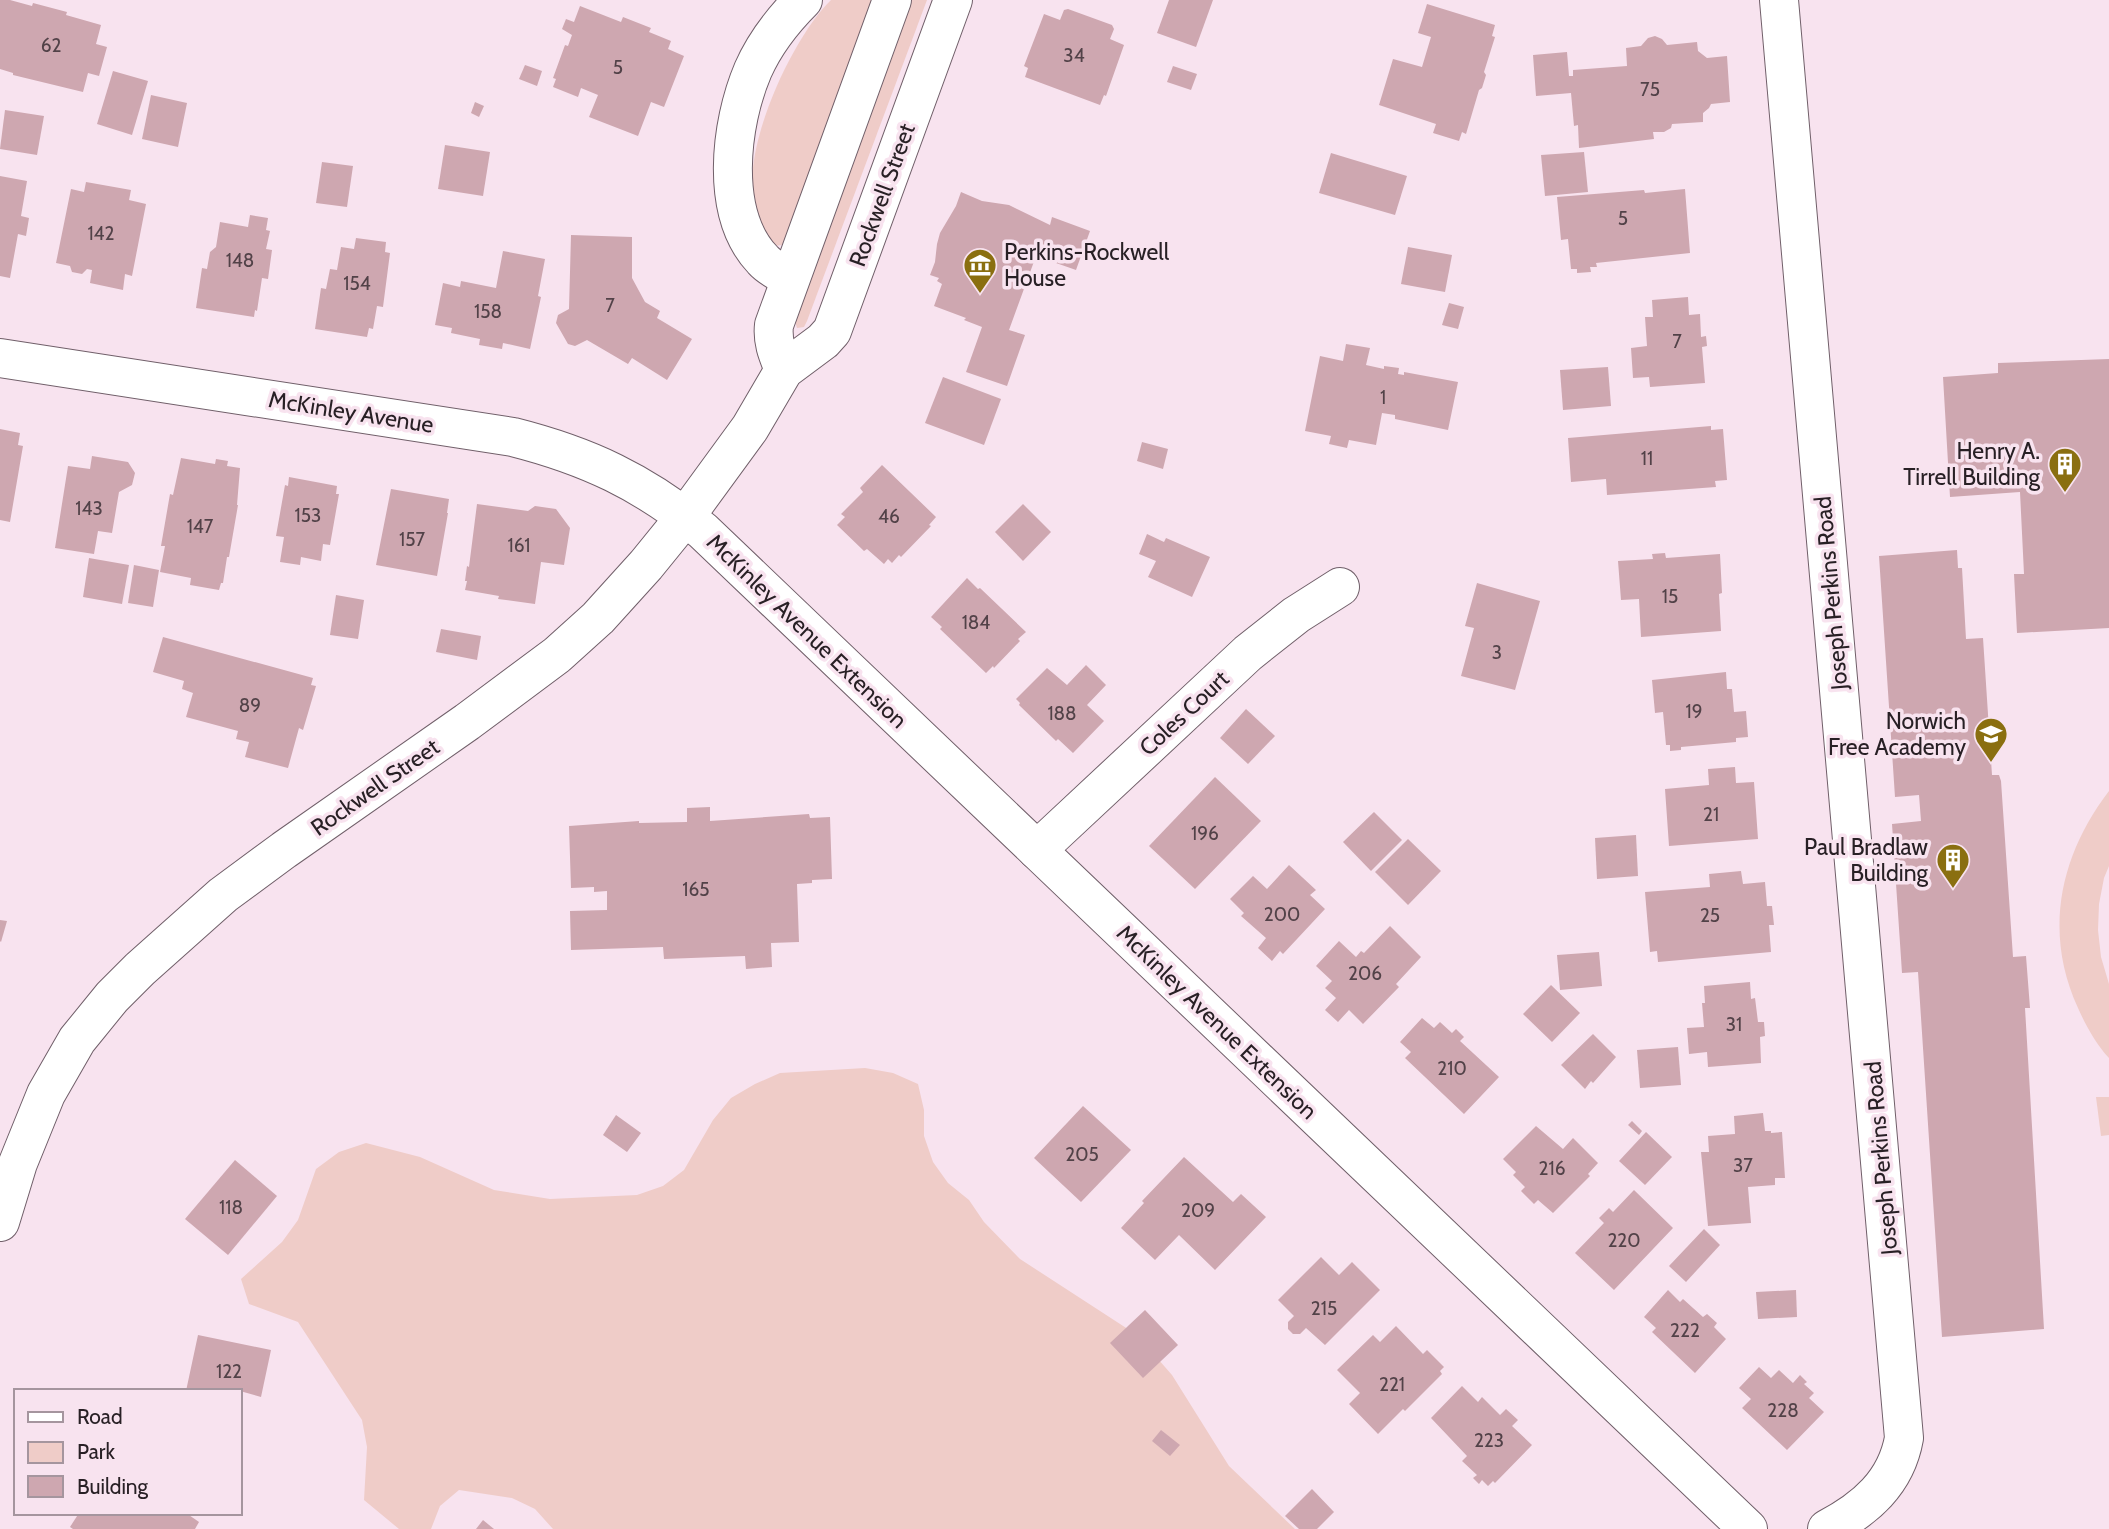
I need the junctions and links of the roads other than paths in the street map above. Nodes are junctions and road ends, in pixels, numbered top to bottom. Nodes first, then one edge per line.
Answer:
1 (803, 0) edge
2 (892, 0) edge
3 (953, 0) edge
4 (1779, 0) edge
5 (790, 278) junction
6 (0, 358) edge
7 (783, 370) junction
8 (685, 517) junction
9 (1340, 587) dead end
10 (1037, 850) junction
11 (0, 1222) edge
12 (1748, 1529) edge
13 (1826, 1529) edge

1 - 5 street
2 - 5 street
3 - 7 street, Rockwell Street
4 - 13 street, Joseph Perkins Road
5 - 7 street
6 - 8 street, McKinley Avenue
7 - 8 street, Rockwell Street
8 - 10 street, McKinley Avenue Extension
8 - 11 street, Rockwell Street
9 - 10 street, Coles Court
10 - 12 street, McKinley Avenue Extension

